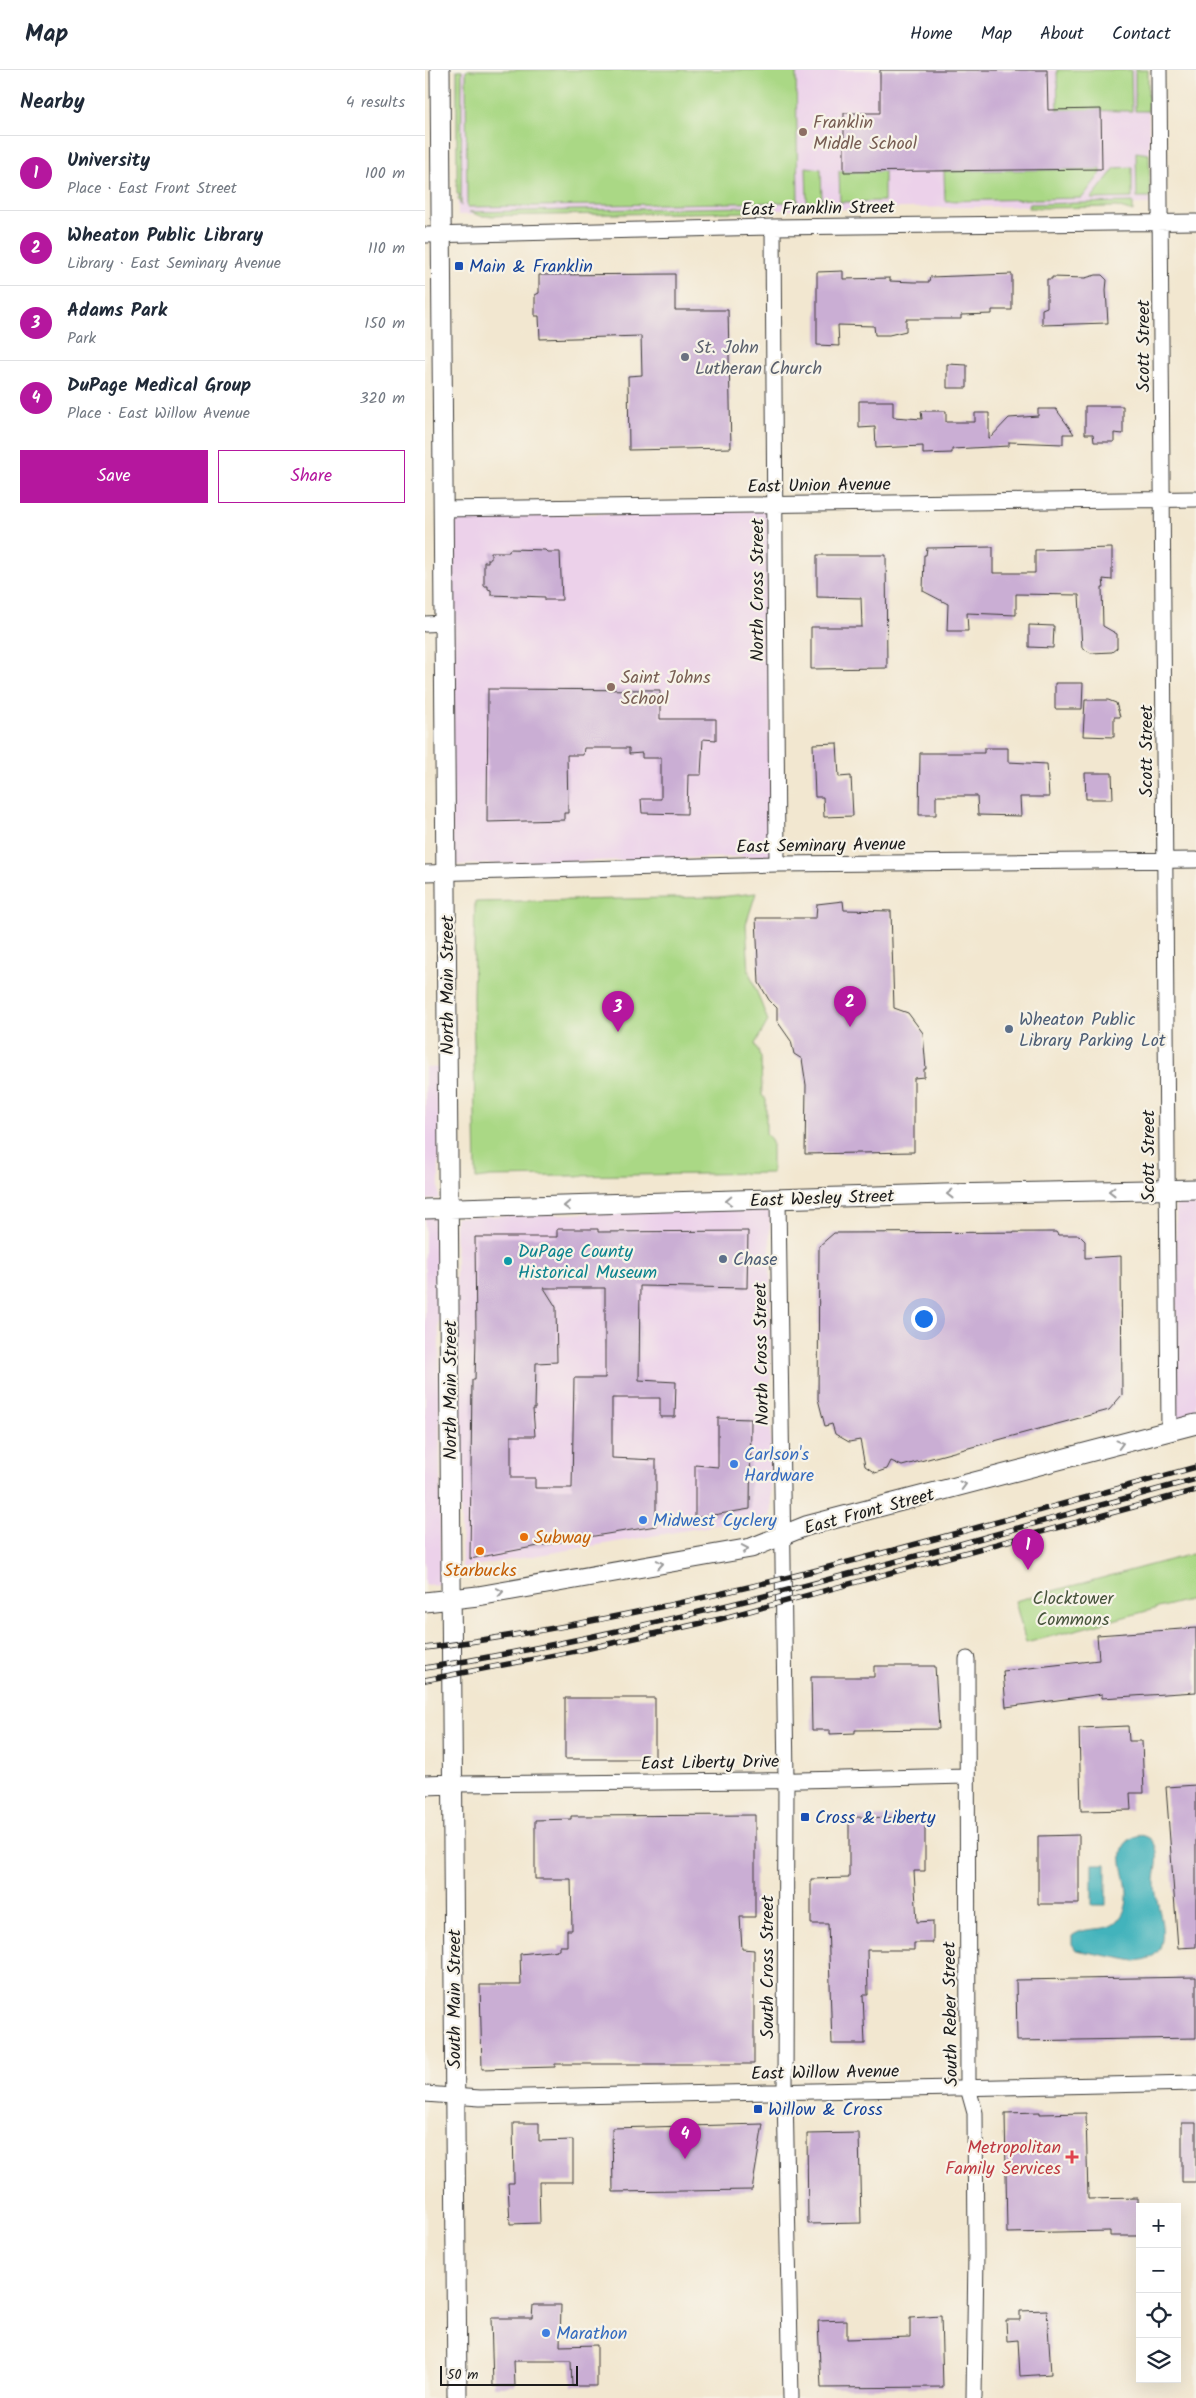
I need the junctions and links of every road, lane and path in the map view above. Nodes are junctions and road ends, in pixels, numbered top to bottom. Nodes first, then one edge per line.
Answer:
1 (440, 70) edge
2 (1159, 70) edge
3 (1161, 222) junction
4 (1196, 222) edge
5 (773, 227) junction
6 (433, 235) edge
7 (1196, 499) edge
8 (1163, 500) junction
9 (775, 505) junction
10 (443, 509) junction
11 (444, 623) junction
12 (425, 624) edge
13 (1196, 860) edge
14 (1165, 861) junction
15 (777, 864) junction
16 (446, 872) junction
17 (425, 873) edge
18 (1196, 1189) edge
19 (1167, 1190) junction
20 (778, 1200) junction
21 (425, 1209) edge
22 (448, 1209) junction
23 (1196, 1424) edge
24 (1169, 1432) junction
25 (781, 1537) junction
26 (451, 1599) junction
27 (425, 1602) edge
28 (967, 1659) dead end
29 (966, 1776) junction
30 (786, 1780) junction
31 (453, 1784) junction
32 (425, 1785) edge
33 (1196, 2083) edge
34 (968, 2088) junction
35 (785, 2092) junction
36 (425, 2094) edge
37 (454, 2096) junction
38 (457, 2398) edge
39 (791, 2398) edge
40 (975, 2398) edge

1 - 6 street, North Main Street
2 - 3 street, Scott Street
3 - 4 street, East Franklin Street
3 - 5 street, East Franklin Street
3 - 8 street, Scott Street
5 - 6 street, East Franklin Street
5 - 9 street, North Cross Street
6 - 10 street, North Main Street
7 - 8 street, East Union Avenue
8 - 9 street, East Union Avenue
8 - 14 street, Scott Street
9 - 10 street, East Union Avenue
9 - 15 street, North Cross Street
10 - 11 street, North Main Street
11 - 12 street
11 - 16 street, North Main Street
13 - 14 street, East Seminary Avenue
14 - 15 street, East Seminary Avenue
14 - 19 street, Scott Street
15 - 16 street, East Seminary Avenue
16 - 17 street, East Seminary Avenue
16 - 22 street, North Main Street
18 - 19 street, East Wesley Street
19 -> 20 street, East Wesley Street
19 - 24 street, Scott Street
20 -> 22 street, East Wesley Street
20 - 25 street, North Cross Street
21 - 22 street, East Wesley Street
22 - 26 street, North Main Street
23 - 24 street, East Front Street
25 -> 24 street, East Front Street
26 -> 25 street, East Front Street
25 - 30 street, South Cross Street
26 - 27 street, East Front Street
26 - 31 street, South Main Street
28 - 29 street, South Reber Street
29 - 30 street, East Liberty Drive
29 - 34 street, South Reber Street
30 - 31 street, East Liberty Drive
30 - 35 street, South Cross Street
31 - 32 street
31 - 37 street, South Main Street
33 - 34 street, East Willow Avenue
34 - 35 street, East Willow Avenue
34 - 40 street, South Reber Street
35 - 37 street, East Willow Avenue
35 - 39 street, South Cross Street
36 - 37 street, East Willow Avenue
37 - 38 street, South Main Street

